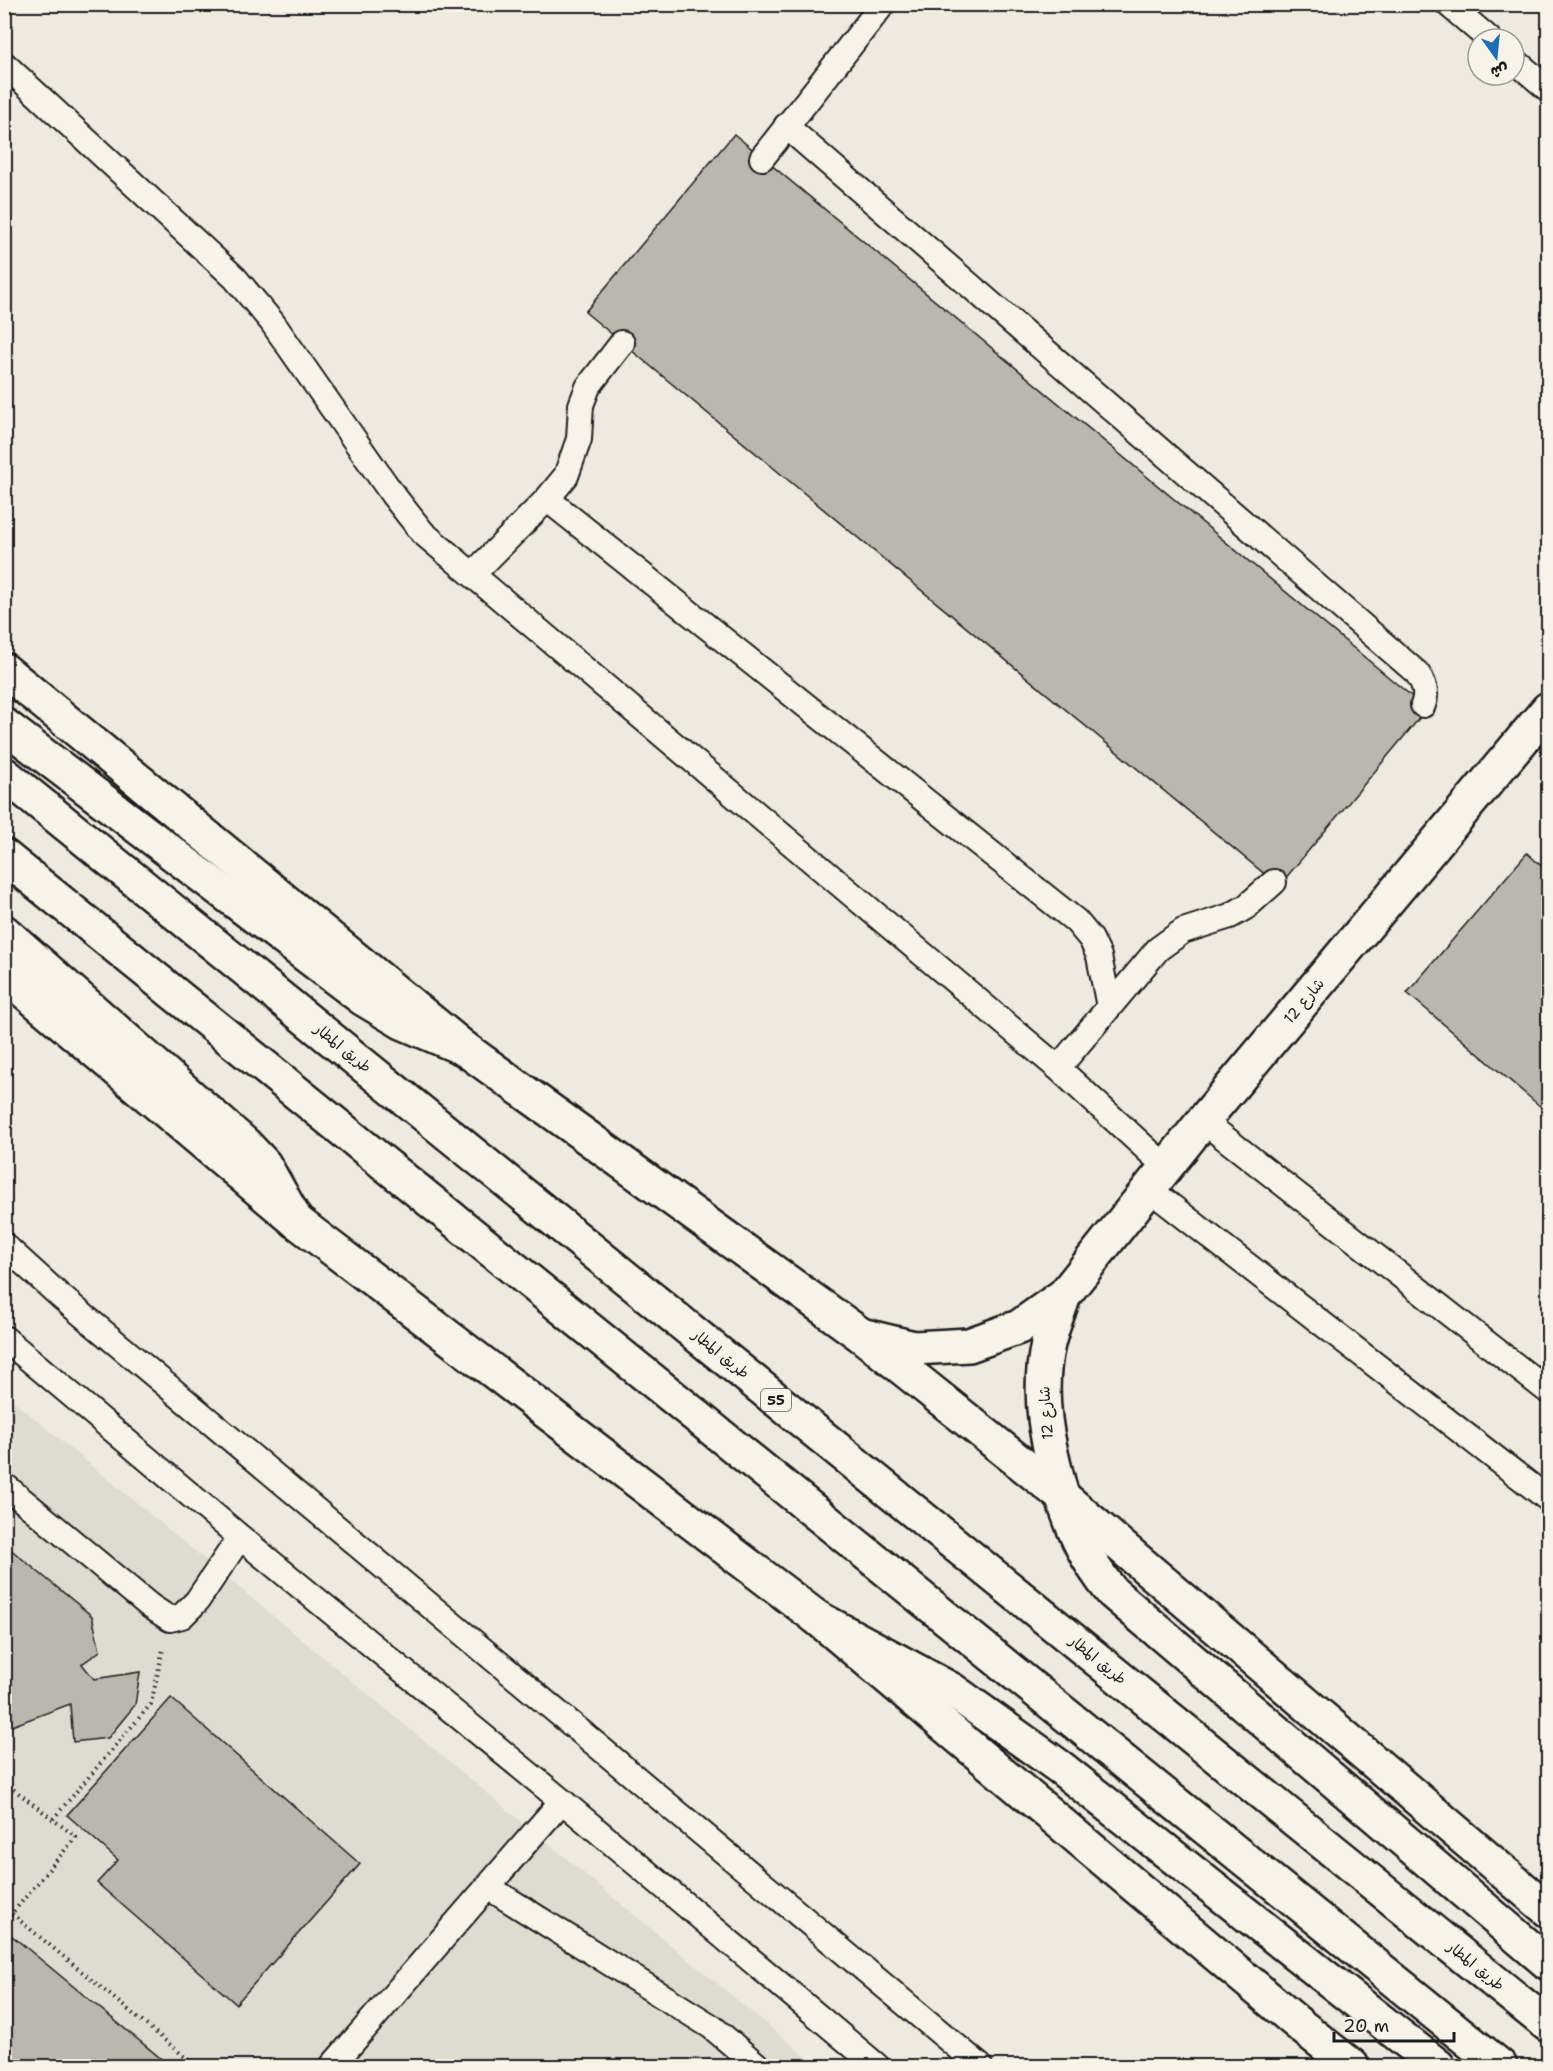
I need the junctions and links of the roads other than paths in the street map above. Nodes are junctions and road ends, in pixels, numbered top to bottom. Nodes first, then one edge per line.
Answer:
1 (883, 4) edge
2 (1448, 4) edge
3 (1475, 27) edge
4 (4, 64) edge
5 (1526, 70) edge
6 (1548, 88) edge
7 (786, 126) junction
8 (762, 158) dead end
9 (622, 343) dead end
10 (547, 499) junction
11 (473, 574) junction
12 (4, 670) edge
13 (1423, 705) dead end
14 (1548, 710) edge
15 (4, 725) edge
16 (4, 774) edge
17 (4, 856) edge
18 (1274, 882) dead end
19 (4, 932) edge
20 (4, 974) edge
21 (1109, 1007) junction
22 (465, 1049) junction
23 (1058, 1068) junction
24 (1203, 1121) junction
25 (1157, 1178) junction
26 (296, 1221) junction
27 (4, 1245) edge
28 (1064, 1295) junction
29 (861, 1335) junction
30 (4, 1338) edge
31 (1548, 1391) edge
32 (4, 1485) edge
33 (1062, 1496) junction
34 (1548, 1499) edge
35 (240, 1537) junction
36 (816, 1617) junction
37 (562, 1801) junction
38 (488, 1887) junction
39 (1548, 1910) edge
40 (1548, 1963) edge
41 (1548, 2025) edge
42 (332, 2067) edge
43 (758, 2067) edge
44 (877, 2067) edge
45 (980, 2067) edge
46 (1352, 2067) edge
47 (1438, 2067) edge
48 (1500, 2067) edge

1 - 7 lane
2 - 3 lane
4 - 11 lane
5 - 6 lane
7 - 8 lane
7 - 13 lane
9 - 10 lane
10 - 11 lane
10 - 21 lane
11 - 23 lane
12 - 22 main road
14 - 24 main road, شارع 12
15 - 22 main road
16 - 41 main road, طريق المطار / 55
17 - 48 main road
18 - 21 lane
19 - 26 main road
20 - 26 main road
21 - 23 lane
22 - 29 main road
23 - 25 lane
24 - 25 main road, شارع 12
24 - 31 lane
25 - 28 main road, شارع 12
25 - 34 lane
26 - 36 main road
27 - 45 lane
28 - 29 main road, شارع 12
28 - 33 main road, شارع 12
29 - 33 main road
30 - 35 lane
32 - 35 lane
33 - 39 main road
33 - 40 main road, شارع 12
35 - 37 lane
36 - 46 main road
36 - 47 main road
37 - 38 lane
37 - 44 lane
38 - 42 lane
38 - 43 lane

